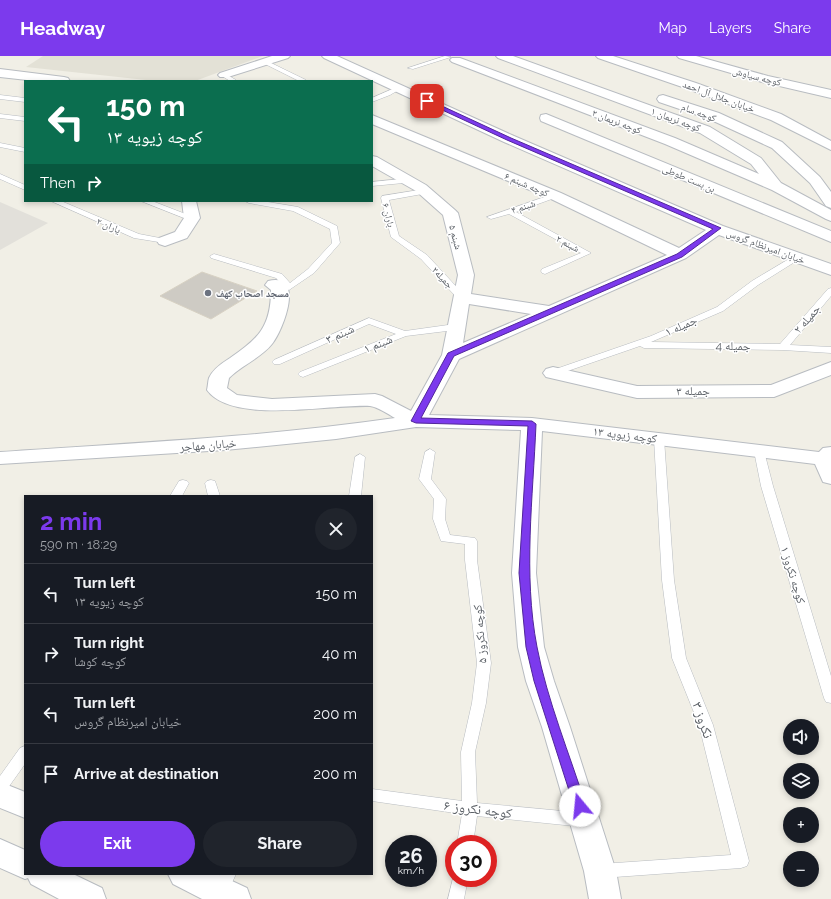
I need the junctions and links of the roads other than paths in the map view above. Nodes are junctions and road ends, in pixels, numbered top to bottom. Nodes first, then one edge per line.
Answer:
1 (284, 56) edge
2 (328, 56) edge
3 (474, 56) edge
4 (502, 56) edge
5 (602, 56) edge
6 (683, 56) edge
7 (450, 58) edge
8 (265, 62) junction
9 (411, 68) dead end
10 (0, 73) edge
11 (224, 75) joint
12 (56, 80) edge
13 (232, 80) edge
14 (302, 80) edge
15 (399, 88) junction
16 (768, 90) dead end
17 (831, 94) edge
18 (649, 95) dead end
19 (0, 97) edge
20 (24, 100) edge
21 (373, 100) edge
22 (831, 106) edge
23 (0, 116) edge
24 (776, 117) junction
25 (546, 118) dead end
26 (24, 119) edge
27 (373, 119) edge
28 (823, 127) dead end
29 (0, 145) edge
30 (830, 145) edge
31 (24, 150) edge
32 (373, 161) edge
33 (0, 176) edge
34 (411, 180) junction
35 (373, 184) edge
36 (776, 186) junction
37 (24, 188) edge
38 (425, 191) junction
39 (556, 196) junction
40 (57, 202) edge
41 (148, 202) edge
42 (189, 202) edge
43 (255, 202) edge
44 (831, 204) edge
45 (509, 211) junction
46 (831, 216) edge
47 (491, 217) dead end
48 (192, 218) junction
49 (717, 228) junction
50 (831, 237) edge
51 (165, 241) joint
52 (680, 255) junction
53 (214, 256) dead end
54 (424, 256) joint
55 (797, 258) junction
56 (831, 270) edge
57 (545, 271) dead end
58 (274, 285) dead end
59 (831, 291) edge
60 (462, 298) junction
61 (550, 311) junction
62 (456, 327) junction
63 (404, 334) junction
64 (635, 345) junction
65 (783, 347) junction
66 (831, 350) edge
67 (451, 355) junction
68 (276, 362) dead end
69 (831, 368) edge
70 (553, 373) joint
71 (304, 374) dead end
72 (416, 421) junction
73 (532, 424) junction
74 (659, 439) junction
75 (759, 451) junction
76 (430, 452) dead end
77 (360, 457) dead end
78 (0, 458) edge
79 (829, 462) edge
80 (182, 483) dead end
81 (211, 483) dead end
82 (176, 495) edge
83 (214, 495) edge
84 (355, 495) edge
85 (831, 698) edge
86 (24, 753) edge
87 (0, 788) edge
88 (0, 795) edge
89 (373, 795) edge
90 (24, 805) edge
91 (470, 809) junction
92 (584, 820) junction
93 (466, 835) edge
94 (600, 871) junction
95 (44, 875) edge
96 (187, 875) edge
97 (458, 887) edge
98 (228, 888) edge
99 (90, 899) edge
100 (456, 899) edge
101 (605, 899) edge

1 - 8 street
2 - 15 street, خیابان امیرنظام گروس
3 - 7 street
4 - 36 street, کوچه نریمان ۱
5 - 24 street, خیابان جلال آل احمد
6 - 17 street, کوچه سیاوش
7 - 9 lane
7 - 36 street, کوچه نریمان ۲
8 - 11 street
8 - 14 lane
10 - 12 street
11 - 13 lane
15 - 21 lane
15 - 49 street, خیابان امیرنظام گروس
16 - 22 street
18 - 44 street, کوچه سام
19 - 20 lane
23 - 26 lane
24 - 28 street
24 - 30 street, خیابان جلال آل احمد
25 - 50 street, بن بست طوطی
27 - 39 street, کوچه شبنم ۶
29 - 31 lane
32 - 34 street, شبنم ۵
33 - 37 lane
34 - 35 lane
34 - 38 street, شبنم ۵
36 - 46 street, کوچه نریمان ۱
38 - 54 lane, باران ۶
38 - 60 street, شبنم ۵
39 - 45 lane, شبنم ۴
39 - 52 street, کوچه شبنم ۶
40 - 51 lane, یاران ۲
41 - 48 lane
42 - 48 street
43 - 53 lane
45 - 47 lane, شبنم ۴
45 - 57 lane, شبنم ۲
48 - 51 street
49 - 52 street
49 - 55 street, خیابان امیرنظام گروس
52 - 61 street
54 - 60 lane, جمیله۲
55 - 56 street, خیابان امیرنظام گروس
55 - 64 lane, جمیله ۱
58 - 72 street
59 - 65 lane, جمیله ۲
60 - 61 street
60 - 62 street, شبنم ۵
61 - 67 street
62 - 63 lane, شبنم ۱
62 - 67 street, شبنم ۵
63 - 68 lane, شبنم ۳
63 - 71 lane, شبنم ۱
64 - 65 lane, جمیله 4
64 - 70 lane, جمیله ۱
65 - 66 lane, جمیله 4
67 - 72 street, شبنم ۵
69 - 70 street, جمیله ۳
72 - 73 street, کوچه زیویه ۱۳
72 - 78 street, خیابان مهاجر
73 - 74 street, کوچه زیویه ۱۳
73 - 92 street
74 - 75 street, کوچه زیویه ۱۳
74 - 94 lane, نکروز ۳
75 - 79 street, کوچه زیویه ۱۳
75 - 85 lane, کوچه نکروز ۱
76 - 91 lane, کوچه نکروز ۵
77 - 84 lane
80 - 82 lane
81 - 83 lane
86 - 87 lane
88 - 90 street
89 - 91 lane, کوچه نکروز ۶
91 - 92 lane, کوچه نکروز ۶
91 - 93 lane, کوچه نکروز ۵
92 - 94 street
94 - 101 street
95 - 99 street
96 - 98 street
97 - 100 lane

